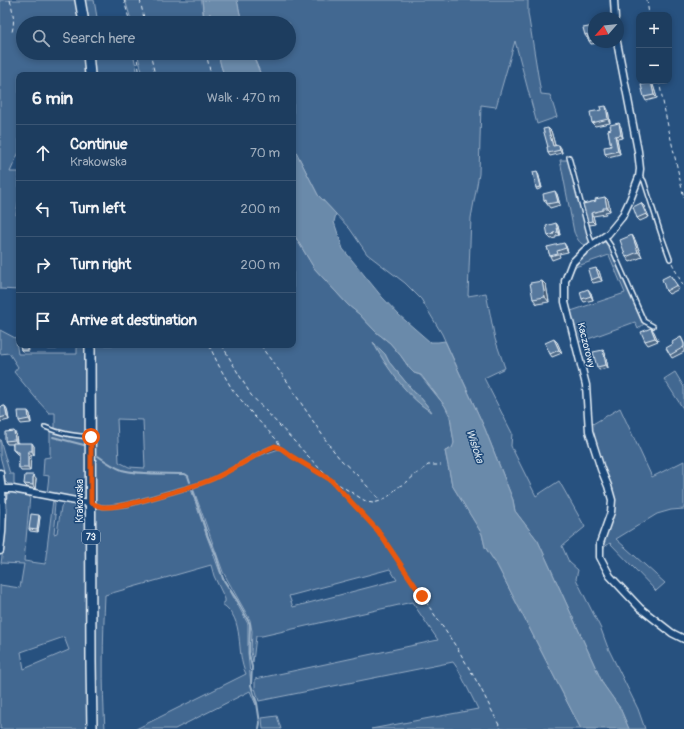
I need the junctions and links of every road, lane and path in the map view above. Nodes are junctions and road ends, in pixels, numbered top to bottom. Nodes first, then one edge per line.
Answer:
1 (10, 0) edge
2 (80, 0) edge
3 (124, 0) edge
4 (140, 0) edge
5 (614, 0) edge
6 (646, 0) edge
7 (615, 12) edge
8 (648, 12) edge
9 (83, 16) edge
10 (128, 16) edge
11 (143, 16) edge
12 (12, 32) dead end
13 (618, 48) edge
14 (89, 60) edge
15 (137, 60) edge
16 (152, 60) edge
17 (208, 60) edge
18 (90, 72) edge
19 (139, 72) edge
20 (154, 72) edge
21 (210, 72) edge
22 (660, 84) edge
23 (569, 157) dead end
24 (639, 177) junction
25 (684, 198) edge
26 (605, 237) junction
27 (593, 245) junction
28 (670, 259) joint
29 (684, 288) edge
30 (653, 326) dead end
31 (90, 348) edge
32 (210, 348) edge
33 (224, 348) edge
34 (263, 348) edge
35 (45, 427) dead end
36 (91, 437) junction
37 (281, 448) junction
38 (441, 465) dead end
39 (0, 473) edge
40 (331, 480) junction
41 (2, 489) junction
42 (381, 501) junction
43 (91, 503) junction
44 (0, 551) edge
45 (684, 640) edge
46 (92, 729) edge
47 (501, 729) edge

1 - 12 path
2 - 9 main road
3 - 10 path
4 - 11 path
5 - 7 street
6 - 8 path
13 - 24 street, Kaczorowy
14 - 18 main road
15 - 19 path
16 - 20 path
17 - 21 path
22 - 25 path
23 - 27 lane
24 - 26 street, Kaczorowy
24 - 28 lane
26 - 27 street, Kaczorowy
26 - 30 lane
27 - 45 street, Kaczorowy
28 - 29 path
31 - 36 main road, Krakowska / 73
32 - 37 path
33 - 40 path
34 - 42 path
35 - 36 lane
36 - 43 main road, Krakowska / 73
37 - 40 path
37 - 43 path
38 - 42 path
39 - 41 street
40 - 42 path
40 - 47 path
41 - 43 street
41 - 44 street
43 - 46 main road, Krakowska / 73

